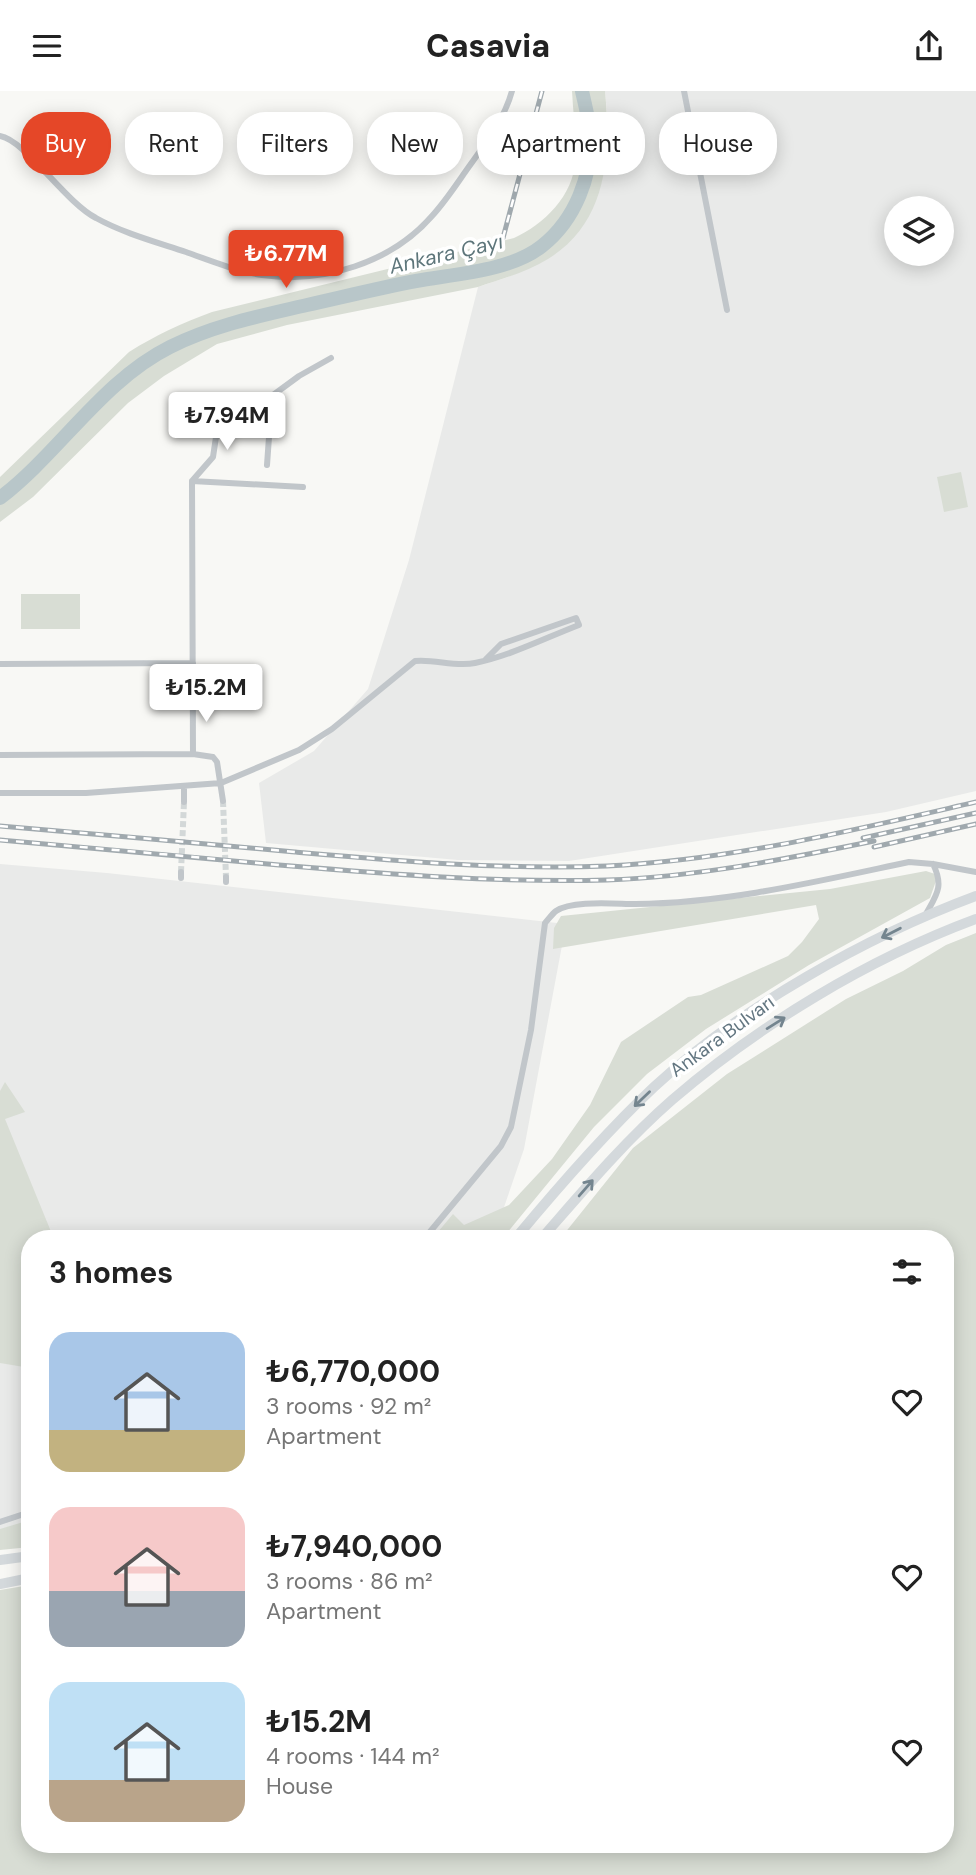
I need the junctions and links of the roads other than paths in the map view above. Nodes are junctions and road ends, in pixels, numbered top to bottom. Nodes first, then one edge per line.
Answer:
1 (512, 91) edge
2 (684, 91) edge
3 (0, 136) edge
4 (727, 310) dead end
5 (331, 358) dead end
6 (251, 412) junction
7 (267, 465) dead end
8 (192, 481) junction
9 (303, 487) dead end
10 (486, 659) junction
11 (193, 663) junction
12 (0, 664) edge
13 (193, 754) junction
14 (0, 755) edge
15 (221, 783) junction
16 (184, 787) junction
17 (0, 793) edge
18 (223, 801) tunnel mouth
19 (184, 802) tunnel mouth
20 (933, 864) junction
21 (976, 872) edge
22 (976, 896) edge
23 (926, 914) junction
24 (976, 919) edge
25 (431, 1230) edge
26 (523, 1230) edge
27 (549, 1230) edge
28 (21, 1516) edge
29 (0, 1522) edge
30 (21, 1557) edge
31 (0, 1560) edge
32 (21, 1580) edge
33 (0, 1584) edge

1 - 3 street
2 - 4 street
5 - 6 street
6 - 7 street
6 - 8 street
8 - 9 street
8 - 11 street
10 - 10 street
10 - 15 street
11 - 12 street
11 - 13 street
13 - 14 street
13 - 15 street
15 - 16 street
15 - 18 street
16 - 17 street
16 - 19 street
20 - 21 street
20 - 23 street
20 - 25 street
22 - 23 main road, Ankara Bulvarı
23 -> 26 main road, Ankara Bulvarı
27 -> 24 main road, Ankara Bulvarı
28 - 29 street
30 - 31 main road
32 - 33 main road

